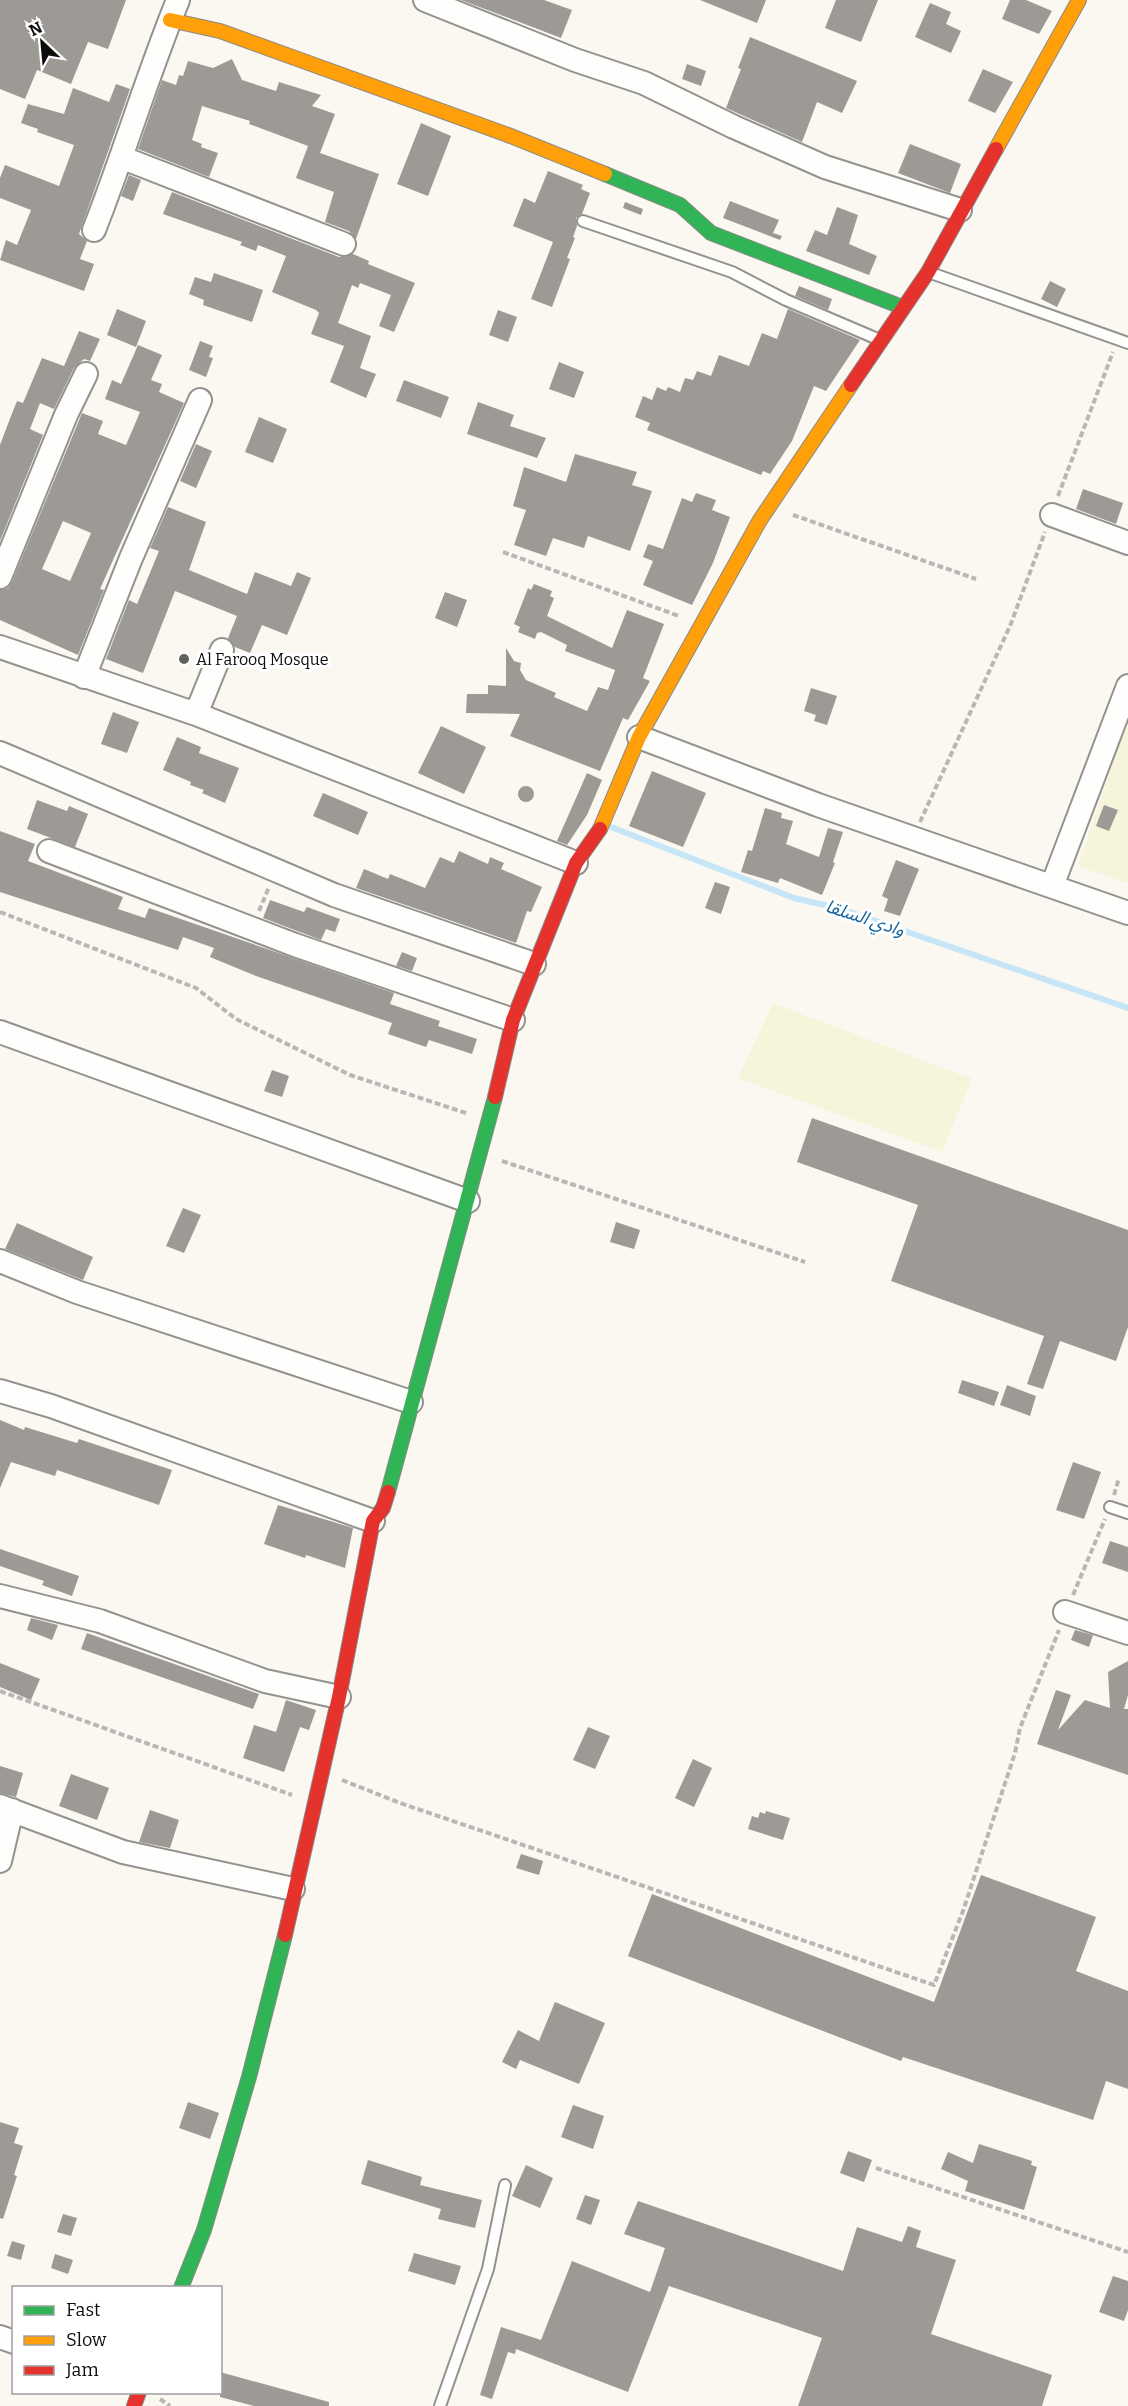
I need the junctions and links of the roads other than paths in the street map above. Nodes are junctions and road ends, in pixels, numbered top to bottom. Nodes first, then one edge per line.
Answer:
1 (425, 0) edge
2 (1080, 0) edge
3 (174, 10) edge
4 (123, 158) junction
5 (960, 210) junction
6 (583, 221) dead end
7 (94, 230) dead end
8 (344, 244) dead end
9 (928, 272) junction
10 (902, 306) junction
11 (880, 340) junction
12 (1123, 342) edge
13 (86, 374) dead end
14 (200, 400) dead end
15 (1052, 514) road end
16 (1128, 543) edge
17 (0, 577) edge
18 (0, 647) edge
19 (222, 650) dead end
20 (84, 677) junction
21 (1128, 686) edge
22 (196, 714) junction
23 (639, 737) junction
24 (0, 753) edge
25 (49, 851) dead end
26 (576, 863) junction
27 (1052, 886) junction
28 (1128, 913) edge
29 (534, 964) junction
30 (513, 1020) junction
31 (0, 1032) edge
32 (468, 1201) junction
33 (0, 1261) edge
34 (0, 1392) edge
35 (411, 1402) junction
36 (1110, 1507) road end
37 (1128, 1513) edge
38 (373, 1521) junction
39 (0, 1596) edge
40 (1065, 1612) road end
41 (1128, 1633) edge
42 (339, 1697) junction
43 (6, 1808) edge
44 (0, 1861) edge
45 (293, 1889) junction
46 (505, 2185) dead end
47 (182, 2286) edge
48 (440, 2406) edge

1 - 5 street
2 - 5 street
3 - 4 street
3 - 10 street
4 - 7 street
4 - 8 street
5 - 9 street
6 - 11 lane
9 - 10 street
9 - 12 lane
10 - 11 street
11 - 23 street
13 - 17 street
14 - 20 street
15 - 16 street
18 - 20 street
19 - 22 street
20 - 22 street
21 - 27 street
22 - 26 street
23 - 26 street
23 - 27 street
24 - 29 street
25 - 30 street
26 - 29 street
27 - 28 street
29 - 30 street
30 - 32 street
31 - 32 street
32 - 35 street
33 - 35 street
34 - 38 street
35 - 38 street
36 - 37 lane
38 - 42 street
39 - 42 street
40 - 41 street
42 - 45 street
43 - 44 street
43 - 45 street
45 - 47 street
46 - 48 lane

